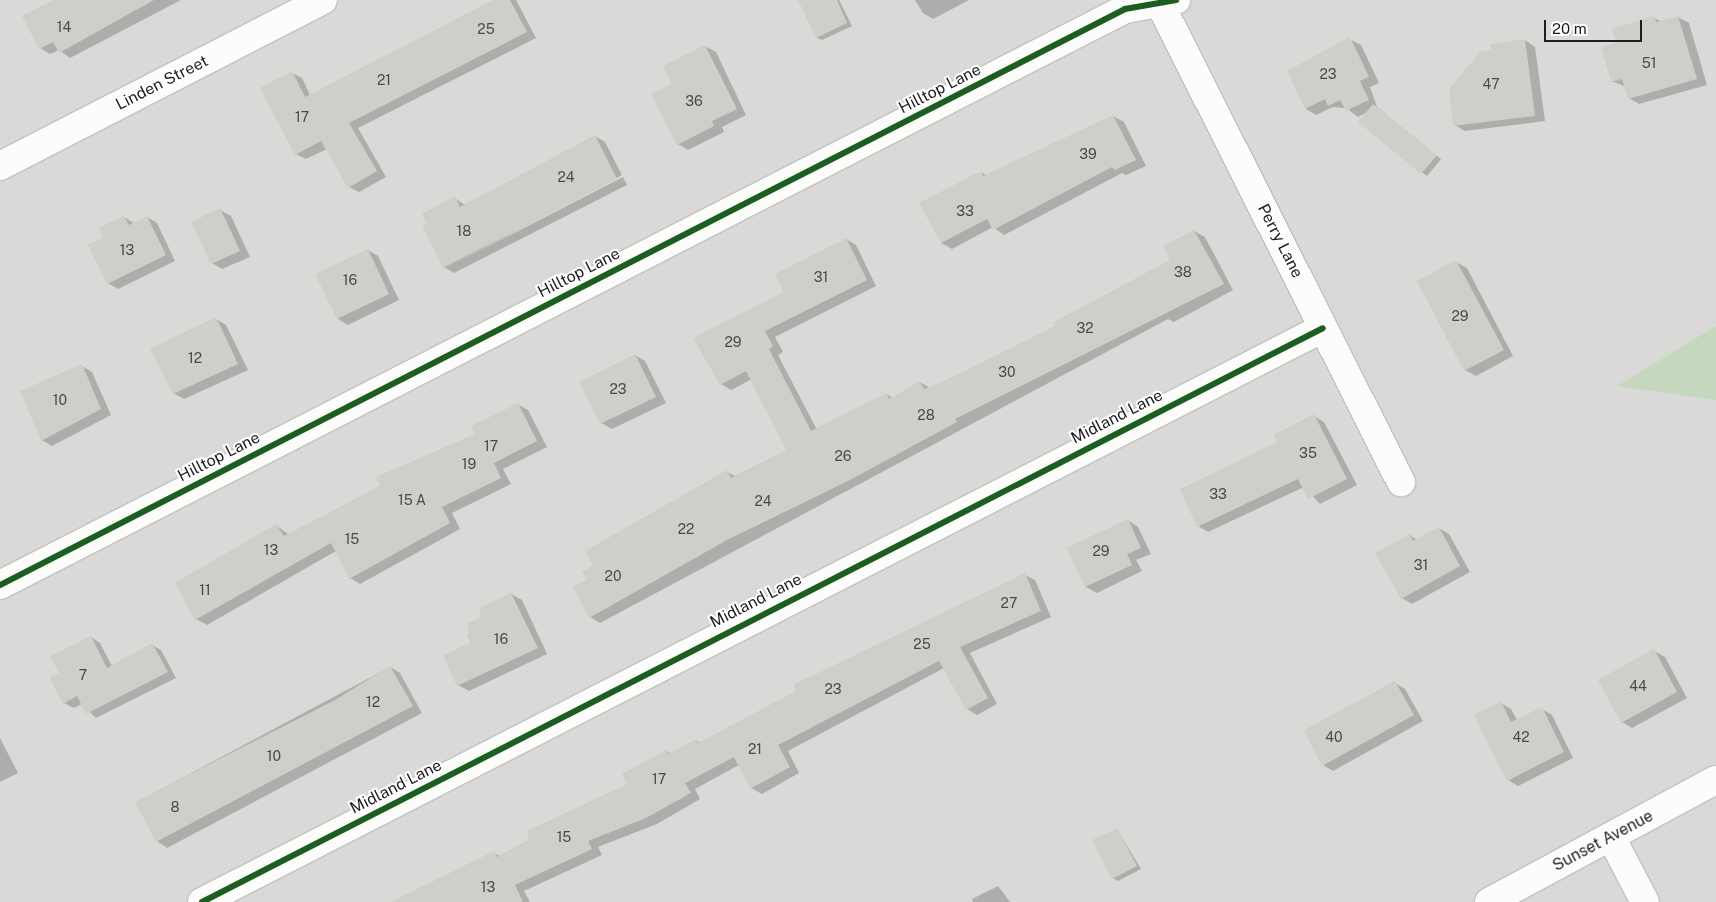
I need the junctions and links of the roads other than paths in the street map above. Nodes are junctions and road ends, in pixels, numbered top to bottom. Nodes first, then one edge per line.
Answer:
1 (323, 0) edge
2 (1164, 1) edge
3 (0, 166) edge
4 (1323, 328) junction
5 (1401, 482) dead end
6 (0, 585) edge
7 (1716, 780) edge
8 (1611, 837) junction
9 (202, 902) edge
10 (1489, 902) edge
11 (1645, 902) edge

1 - 3 street, Linden Street
2 - 4 street, Perry Lane
2 - 6 street, Hilltop Lane
4 - 5 street, Perry Lane
4 - 9 street, Midland Lane
7 - 8 street, Sunset Avenue
8 - 10 street, Sunset Avenue
8 - 11 street

